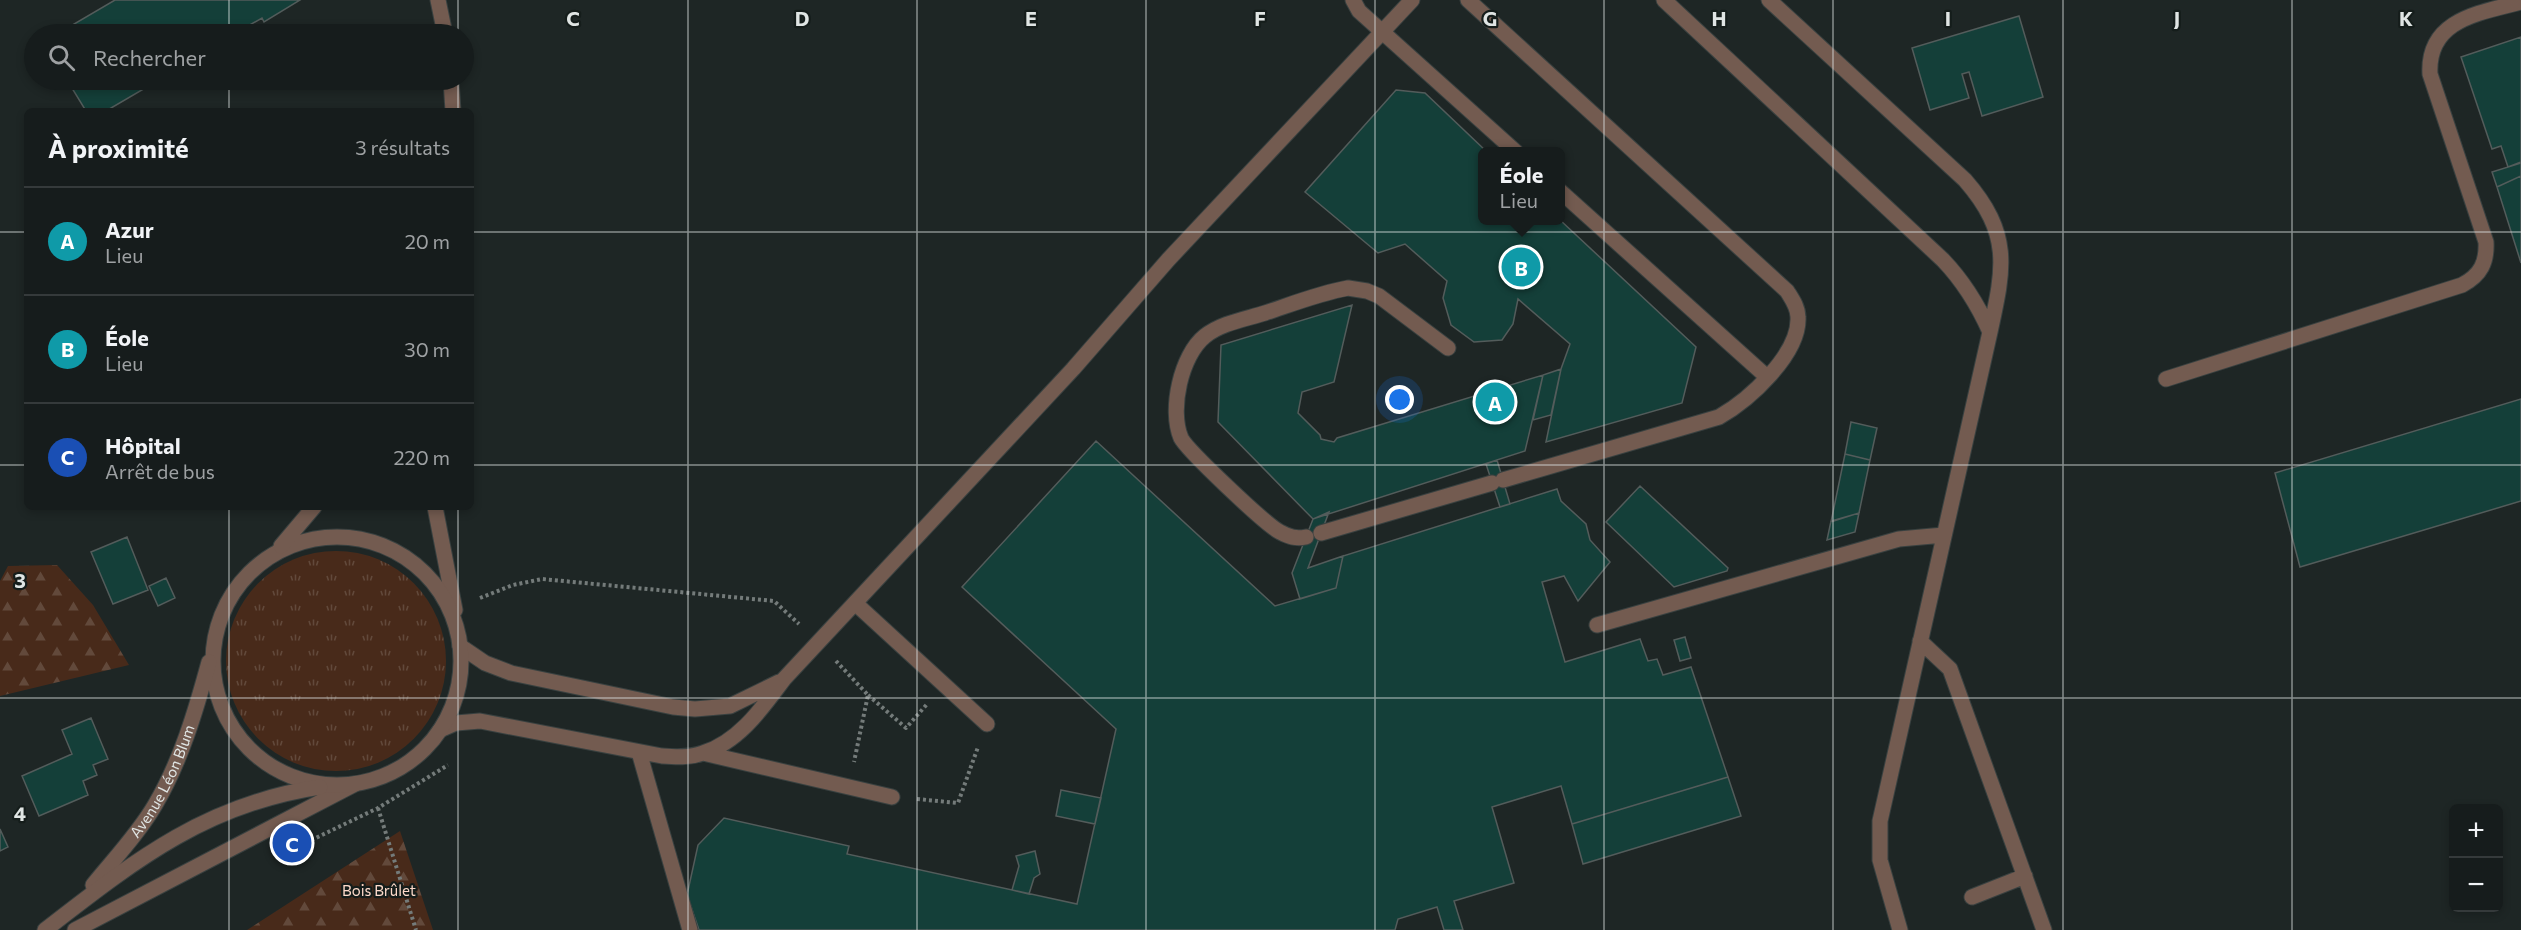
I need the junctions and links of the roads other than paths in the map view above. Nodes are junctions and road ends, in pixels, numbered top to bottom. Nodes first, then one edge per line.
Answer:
1 (438, 0) edge
2 (1353, 0) edge
3 (1412, 0) edge
4 (1468, 0) edge
5 (1664, 0) edge
6 (1769, 0) edge
7 (2521, 2) edge
8 (443, 24) edge
9 (1382, 31) junction
10 (452, 90) edge
11 (453, 108) edge
12 (1510, 147) edge
13 (1565, 195) edge
14 (1990, 332) junction
15 (1448, 348) dead end
16 (1767, 377) junction
17 (2166, 379) dead end
18 (312, 510) edge
19 (436, 510) edge
20 (1944, 535) junction
21 (274, 554) junction
22 (855, 603) junction
23 (1597, 625) dead end
24 (458, 631) junction
25 (1920, 640) junction
26 (460, 646) junction
27 (213, 647) junction
28 (784, 679) junction
29 (987, 724) road end
30 (440, 730) junction
31 (639, 752) junction
32 (703, 753) junction
33 (355, 784) junction
34 (334, 785) junction
35 (892, 797) road end
36 (2025, 876) junction
37 (1972, 897) dead end
38 (82, 899) junction
39 (45, 930) edge
40 (75, 930) edge
41 (690, 930) edge
42 (1900, 930) edge
43 (2044, 930) edge

1 - 8 street
2 - 9 street
3 - 9 street
4 - 16 street
5 - 14 street
6 - 14 street
7 - 17 street
9 - 12 street
9 - 22 street
10 - 11 street
13 - 16 street
14 - 20 street
15 - 16 street
18 - 21 street
19 - 24 street
20 - 23 street
20 - 25 street
21 - 24 street
21 - 27 street
22 - 28 street
22 - 29 street
24 - 26 street
25 - 36 street
25 - 42 street
26 - 28 street
26 - 30 street
27 - 34 street
27 - 38 street, Avenue Léon Blum
28 - 32 street
30 - 31 street
30 - 33 street
31 - 32 street
31 - 41 street
32 - 35 street
33 - 34 street
33 - 40 street
34 - 38 street, Avenue Léon Blum
36 - 37 street
36 - 43 street
38 - 39 street, Avenue Léon Blum

